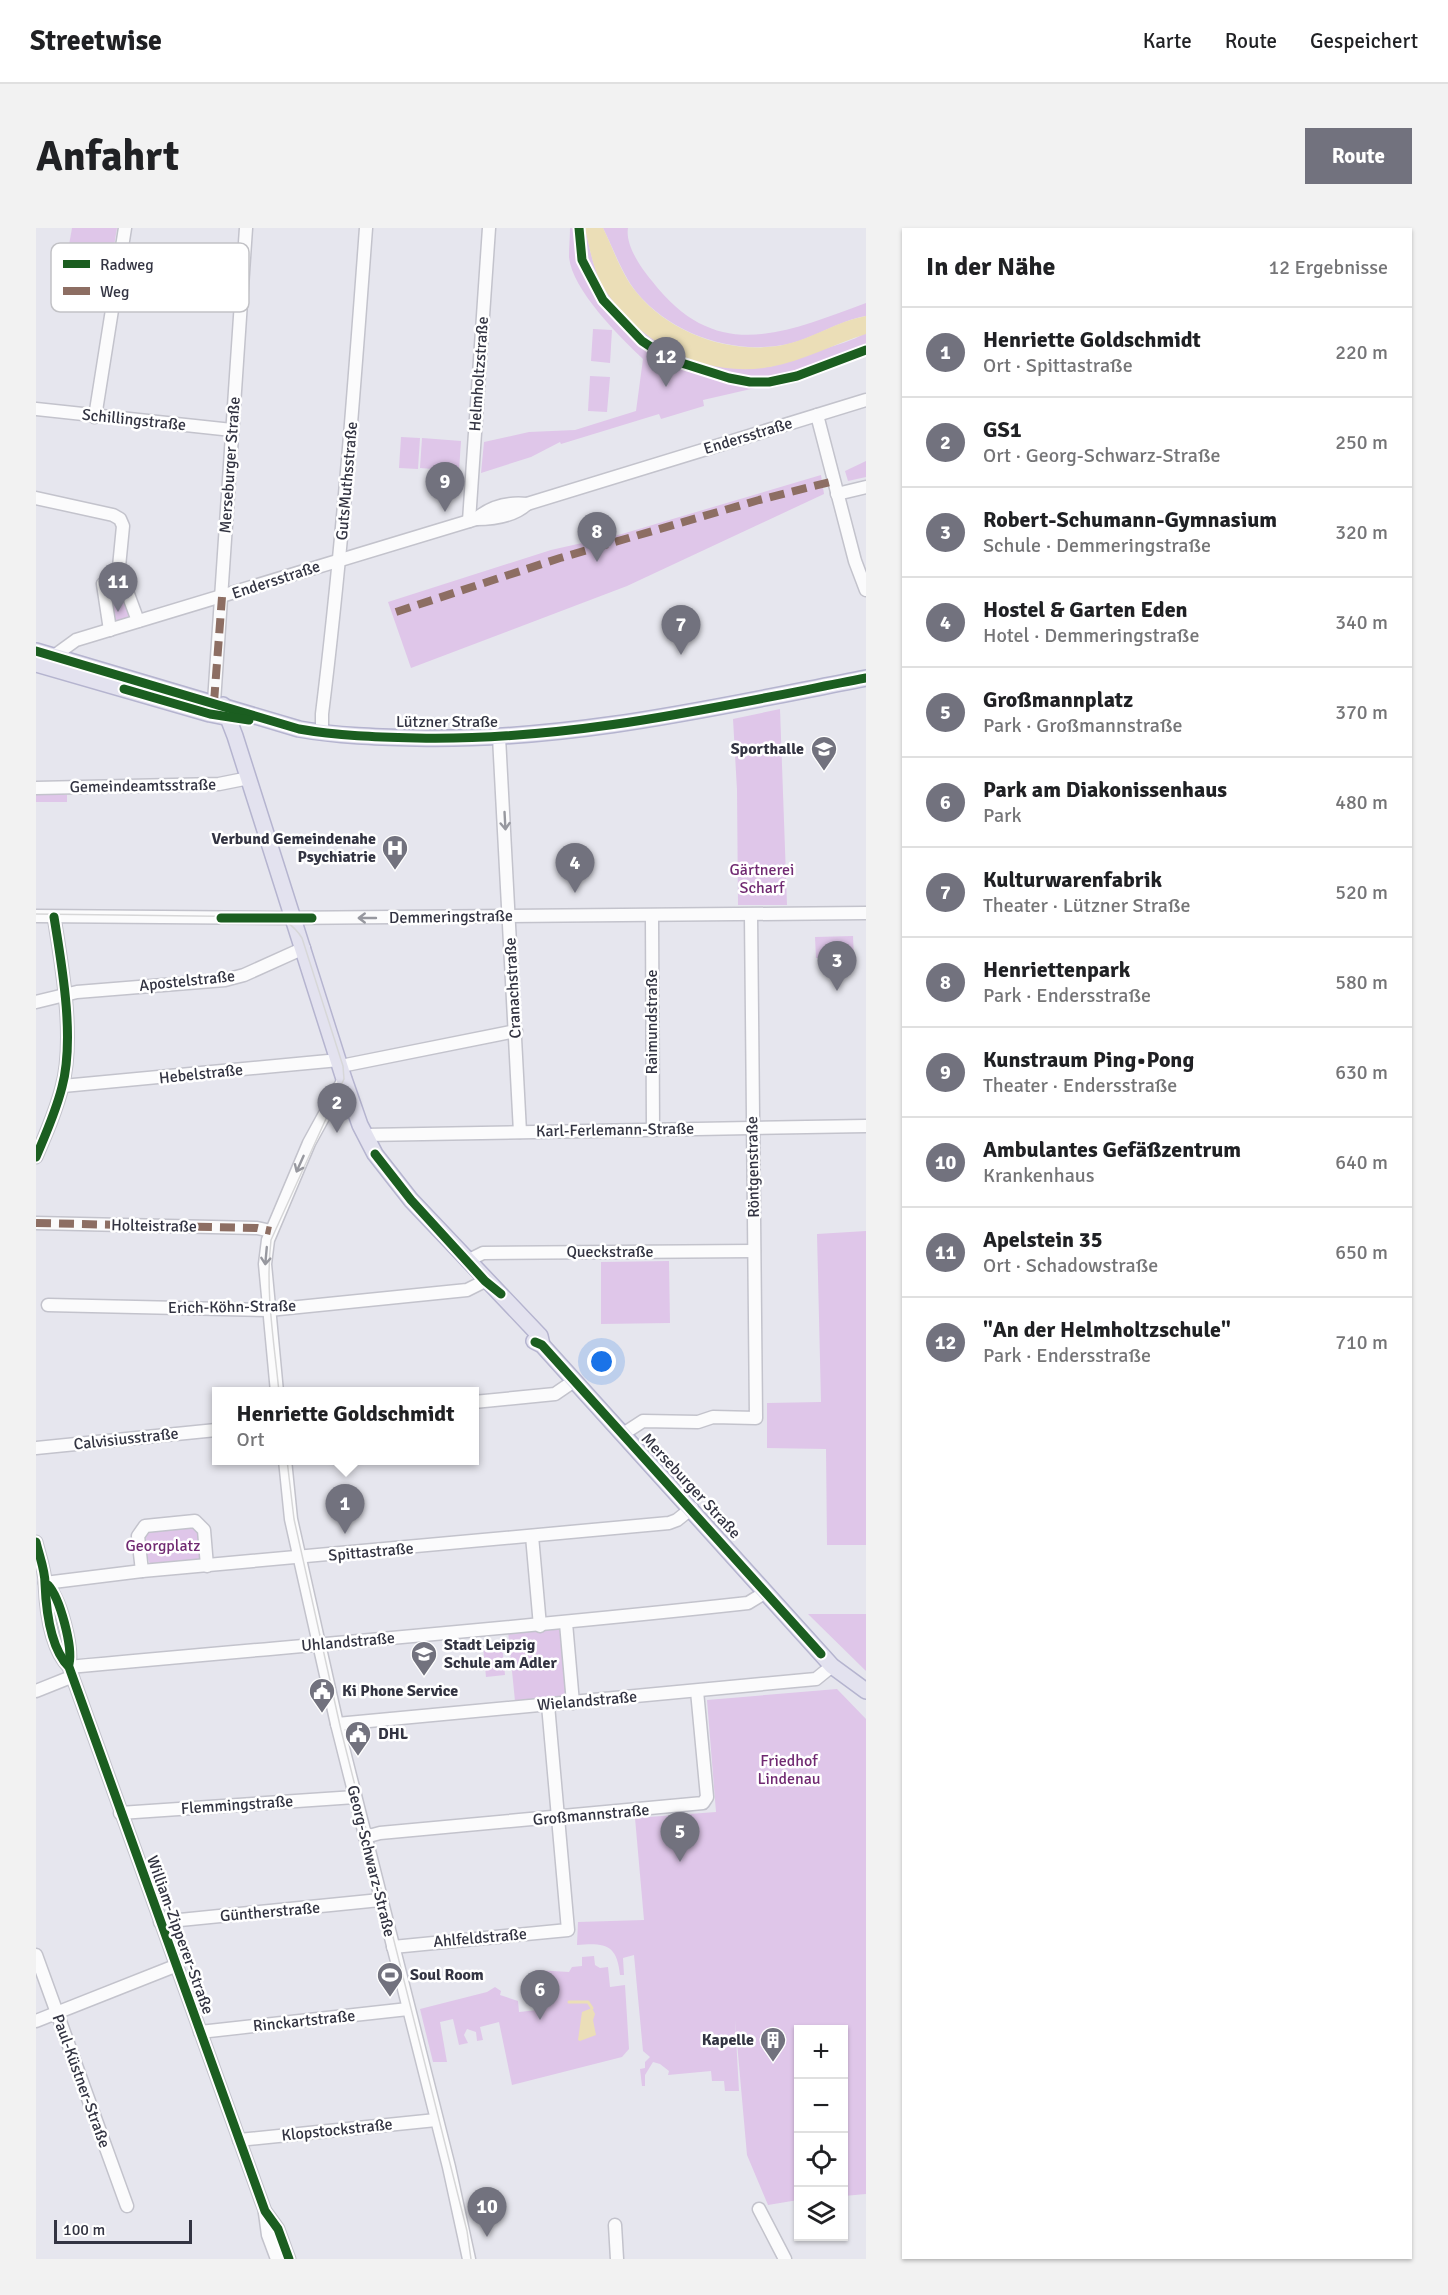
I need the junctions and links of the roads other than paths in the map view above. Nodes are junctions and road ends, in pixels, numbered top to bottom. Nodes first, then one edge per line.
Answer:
1 (125, 228) edge
2 (246, 228) edge
3 (366, 228) edge
4 (489, 228) edge
5 (123, 243) edge
6 (245, 243) edge
7 (112, 312) edge
8 (240, 312) edge
9 (866, 400) edge
10 (36, 409) edge
11 (817, 415) junction
12 (96, 417) junction
13 (232, 430) junction
14 (866, 487) edge
15 (837, 494) junction
16 (36, 498) edge
17 (473, 520) junction
18 (341, 560) junction
19 (118, 577) junction
20 (866, 590) edge
21 (222, 597) junction
22 (138, 621) junction
23 (110, 630) junction
24 (36, 651) edge
25 (51, 662) edge
26 (866, 678) edge
27 (222, 709) junction
28 (258, 720) junction
29 (322, 733) junction
30 (500, 737) junction
31 (238, 745) junction
32 (249, 778) junction
33 (36, 788) edge
34 (866, 914) edge
35 (751, 915) junction
36 (36, 916) edge
37 (509, 916) junction
38 (652, 916) junction
39 (54, 917) junction
40 (292, 918) junction
41 (304, 948) junction
42 (65, 995) junction
43 (36, 1002) edge
44 (516, 1030) junction
45 (341, 1068) junction
46 (63, 1086) junction
47 (752, 1126) junction
48 (866, 1126) edge
49 (653, 1129) junction
50 (520, 1132) junction
51 (365, 1135) junction
52 (36, 1157) edge
53 (36, 1223) edge
54 (271, 1231) junction
55 (754, 1251) junction
56 (467, 1261) junction
57 (485, 1281) junction
58 (48, 1305) dead end
59 (269, 1310) junction
60 (574, 1381) junction
61 (277, 1387) edge
62 (479, 1402) edge
63 (212, 1430) edge
64 (624, 1434) junction
65 (36, 1448) edge
66 (285, 1465) edge
67 (692, 1508) junction
68 (532, 1536) junction
69 (36, 1542) edge
70 (300, 1558) junction
71 (207, 1566) junction
72 (142, 1571) junction
73 (45, 1583) junction
74 (766, 1592) junction
75 (566, 1623) junction
76 (540, 1626) junction
77 (320, 1644) junction
78 (838, 1671) junction
79 (70, 1672) junction
80 (697, 1690) junction
81 (36, 1691) edge
82 (866, 1691) edge
83 (573, 1703) junction
84 (866, 1703) edge
85 (548, 1705) junction
86 (337, 1724) junction
87 (355, 1797) junction
88 (120, 1813) junction
89 (560, 1817) junction
90 (365, 1837) junction
91 (380, 1900) junction
92 (160, 1922) junction
93 (393, 1947) junction
94 (36, 1955) edge
95 (174, 1966) junction
96 (408, 2009) junction
97 (57, 2013) junction
98 (36, 2020) edge
99 (200, 2032) junction
100 (436, 2120) junction
101 (239, 2140) junction
102 (127, 2206) dead end
103 (759, 2209) dead end
104 (265, 2211) junction
105 (615, 2225) dead end
106 (277, 2259) edge
107 (289, 2259) edge
108 (469, 2259) edge
109 (617, 2259) edge
110 (785, 2259) edge

1 - 5 street
2 - 6 street, Merseburger Straße
3 - 18 street, GutsMuthsstraße
4 - 17 street, Helmholtzstraße
7 - 12 street
8 - 13 street, Merseburger Straße
9 - 11 street, Endersstraße
10 - 12 street, Schillingstraße
11 - 15 street
11 - 17 street, Endersstraße
12 - 13 street, Schillingstraße
13 - 21 street, Merseburger Straße
14 - 15 street
15 - 20 street
16 - 19 street
17 - 18 street, Endersstraße
18 - 21 street, Endersstraße
18 - 29 street, GutsMuthsstraße
19 - 22 street
19 - 23 street
21 - 22 street, Endersstraße
21 - 27 street, Merseburger Straße
22 - 23 street, Endersstraße
23 - 25 street, Endersstraße
24 - 25 main road, Lützner Straße
25 - 27 main road, Lützner Straße
25 - 27 main road, Lützner Straße
26 - 30 main road, Lützner Straße
27 - 28 main road, Lützner Straße
27 - 31 main road, Merseburger Straße
28 - 29 main road, Lützner Straße
28 - 31 main road
29 - 30 main road, Lützner Straße
30 -> 37 street, Cranachstraße
31 - 32 main road, Merseburger Straße
32 - 33 street, Gemeindeamtsstraße
32 - 40 main road, Merseburger Straße
34 - 35 street, Demmeringstraße
35 - 38 street, Demmeringstraße
35 - 47 street, Röntgenstraße
36 - 39 street, Demmeringstraße
37 - 38 street, Demmeringstraße
37 -> 40 street, Demmeringstraße
37 - 44 street, Cranachstraße
38 - 49 street, Raimundstraße
39 - 40 street, Demmeringstraße
39 - 42 street
40 - 41 main road, Merseburger Straße
41 - 42 street, Apostelstraße
41 - 45 main road, Merseburger Straße
42 - 43 street, Apostelstraße
42 - 46 street
44 - 45 street, Hebelstraße
44 - 50 street, Cranachstraße
45 - 46 street, Hebelstraße
45 - 51 main road, Merseburger Straße
45 -> 54 street
46 - 52 street
47 - 48 street, Karl-Ferlemann-Straße
47 - 49 street, Karl-Ferlemann-Straße
47 - 55 street, Röntgenstraße
49 - 50 street, Karl-Ferlemann-Straße
50 - 51 street, Karl-Ferlemann-Straße
51 - 56 main road, Merseburger Straße
53 - 54 street, Holteistraße
54 -> 59 street
55 - 56 street, Queckstraße
55 - 64 street, Röntgenstraße
56 - 57 main road, Merseburger Straße
57 - 59 street, Erich-Köhn-Straße
57 - 60 main road, Merseburger Straße
58 - 59 street, Erich-Köhn-Straße
59 - 61 street
60 - 62 street
60 - 64 main road, Merseburger Straße
63 - 65 street, Calvisiusstraße
64 - 67 main road, Merseburger Straße
66 - 70 street, Georg-Schwarz-Straße
67 - 68 street, Spittastraße
67 - 74 main road, Merseburger Straße
68 - 70 street, Spittastraße
68 - 76 street
69 - 73 street, William-Zipperer-Straße
70 - 71 street, Spittastraße
70 - 77 street, Georg-Schwarz-Straße
71 - 72 street, Spittastraße
71 - 72 street
72 - 73 street, Spittastraße
73 - 79 street, William-Zipperer-Straße
74 - 75 street, Uhlandstraße
74 - 78 main road, Merseburger Straße
75 - 76 street, Uhlandstraße
75 - 83 street
76 - 77 street, Uhlandstraße
77 - 79 street, Uhlandstraße
77 - 86 street, Georg-Schwarz-Straße
78 - 80 street, Wielandstraße
78 - 82 main road, Merseburger Straße
78 - 84 main road, Merseburger Straße
79 - 81 street, Uhlandstraße
79 - 88 street, William-Zipperer-Straße
80 - 83 street, Wielandstraße
80 - 89 street, Großmannstraße
83 - 85 street, Wielandstraße
85 - 86 street, Wielandstraße
85 - 89 street
86 - 87 street, Georg-Schwarz-Straße
87 - 88 street, Flemmingstraße
87 - 90 street, Georg-Schwarz-Straße
88 - 92 street, William-Zipperer-Straße
89 - 90 street, Großmannstraße
89 - 93 street, Ahlfeldstraße
90 - 91 street, Georg-Schwarz-Straße
91 - 92 street, Güntherstraße
91 - 93 street, Georg-Schwarz-Straße
92 - 95 street, William-Zipperer-Straße
93 - 96 street, Georg-Schwarz-Straße
94 - 97 street, Paul-Küstner-Straße
95 - 97 street
95 - 99 street, William-Zipperer-Straße
96 - 99 street, Rinckartstraße
96 - 100 street, Georg-Schwarz-Straße
97 - 98 street
97 - 102 street, Paul-Küstner-Straße
99 - 101 street, William-Zipperer-Straße
100 - 101 street, Klopstockstraße
100 - 108 street, Georg-Schwarz-Straße
101 - 104 street, William-Zipperer-Straße
103 - 110 street
104 - 106 street, William-Zipperer-Straße
104 - 107 street, William-Zipperer-Straße
105 - 109 street

